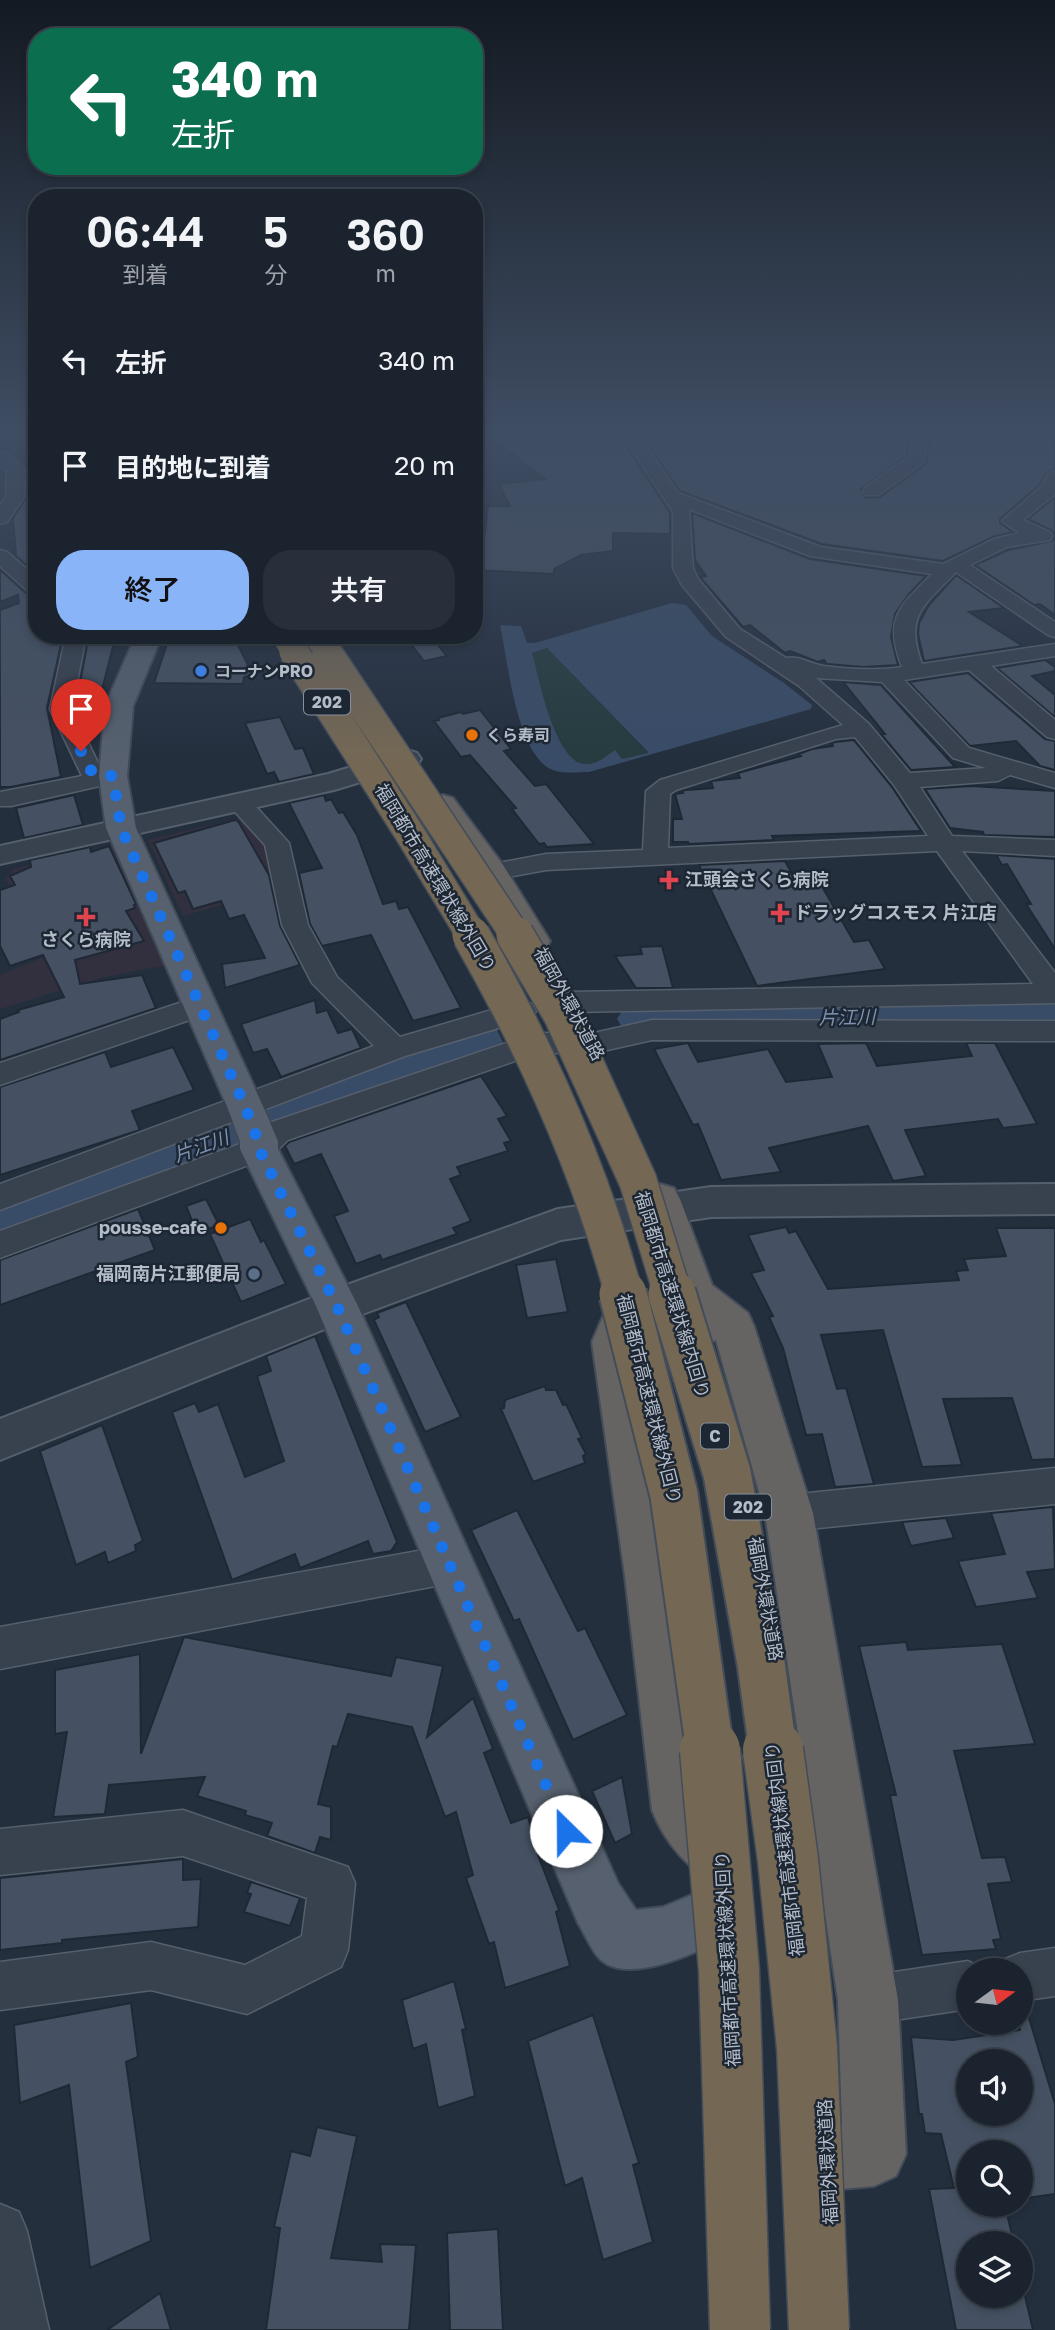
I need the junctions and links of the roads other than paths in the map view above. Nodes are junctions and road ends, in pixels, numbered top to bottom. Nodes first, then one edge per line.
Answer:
1 (682, 540) edge
2 (786, 540) edge
3 (1019, 540) edge
4 (1042, 540) edge
5 (1055, 555) edge
6 (0, 556) edge
7 (952, 567) junction
8 (28, 581) edge
9 (28, 583) edge
10 (0, 591) edge
11 (1055, 631) edge
12 (74, 644) edge
13 (145, 644) edge
14 (289, 644) edge
15 (291, 644) edge
16 (321, 644) edge
17 (331, 644) edge
18 (1055, 650) edge
19 (973, 662) junction
20 (781, 663) junction
21 (916, 671) junction
22 (888, 676) junction
23 (861, 729) junction
24 (1055, 732) edge
25 (391, 764) junction
26 (1005, 768) junction
27 (113, 776) junction
28 (904, 780) junction
29 (1055, 781) edge
30 (0, 799) edge
31 (239, 803) junction
32 (121, 828) junction
33 (947, 843) junction
34 (1055, 848) edge
35 (0, 855) edge
36 (655, 856) junction
37 (492, 872) junction
38 (1055, 993) edge
39 (570, 1002) junction
40 (200, 1006) junction
41 (529, 1027) junction
42 (1055, 1031) edge
43 (594, 1043) junction
44 (396, 1049) junction
45 (0, 1074) edge
46 (252, 1127) junction
47 (0, 1196) edge
48 (1055, 1199) edge
49 (664, 1208) junction
50 (603, 1217) junction
51 (0, 1245) edge
52 (695, 1296) junction
53 (337, 1306) junction
54 (0, 1440) edge
55 (1055, 1486) edge
56 (789, 1513) junction
57 (451, 1564) junction
58 (0, 1648) edge
59 (0, 1852) edge
60 (725, 1909) junction
61 (1055, 1972) edge
62 (1033, 1975) edge
63 (0, 1986) edge
64 (956, 1987) edge
65 (868, 2000) junction
66 (830, 2158) junction
67 (0, 2231) edge
68 (21, 2330) edge
69 (742, 2330) edge
70 (819, 2330) edge
71 (833, 2330) edge

1 - 20 street
2 - 7 street
3 - 7 street
4 - 5 street
6 - 8 street
7 - 11 street
7 - 21 street
9 - 10 street
12 - 27 street
13 - 27 main road
14 - 69 highway, 福岡都市高速環状線外回り, bridge
15 - 25 highway, 福岡外環状道路 / 202
16 - 70 highway, 福岡都市高速環状線内回り / C, bridge
17 - 25 highway, 福岡外環状道路 / 202
18 - 19 street
19 - 21 street
19 - 24 street
20 - 22 street
20 - 23 street
21 - 22 street
22 - 26 street
23 - 28 street
23 - 36 street
25 - 31 street
25 - 37 highway, 福岡外環状道路 / 202
25 - 41 highway, 福岡外環状道路 / 202
26 - 28 street
26 - 29 street
27 - 30 street
27 - 32 main road
28 - 33 street
31 - 32 street
31 - 44 street
32 - 35 street
32 - 40 main road
33 - 34 street
33 - 36 street
33 - 38 street
36 - 37 street
37 - 39 highway, 福岡外環状道路 / 202
38 - 39 street
39 - 43 highway, 福岡外環状道路 / 202
40 - 45 street
40 - 46 main road
41 - 43 street
41 - 44 street
41 - 46 street
41 - 50 highway, 福岡外環状道路 / 202
42 - 43 street
43 - 49 highway, 福岡外環状道路 / 202
44 - 46 street
46 - 47 street
46 - 51 street
46 - 53 main road
48 - 49 street
49 - 50 street
49 - 52 highway, 福岡外環状道路 / 202
50 - 53 street
50 - 60 highway, 福岡外環状道路 / 202
52 - 56 highway
52 - 66 highway, 福岡外環状道路 / 202
53 - 54 street
53 - 57 main road
55 - 56 street
56 - 65 highway
57 - 58 street
57 - 60 main road
59 - 63 street
60 - 69 highway
61 - 62 street
64 - 65 street
65 - 66 highway
66 - 71 highway, 福岡外環状道路 / 202
67 - 68 street

